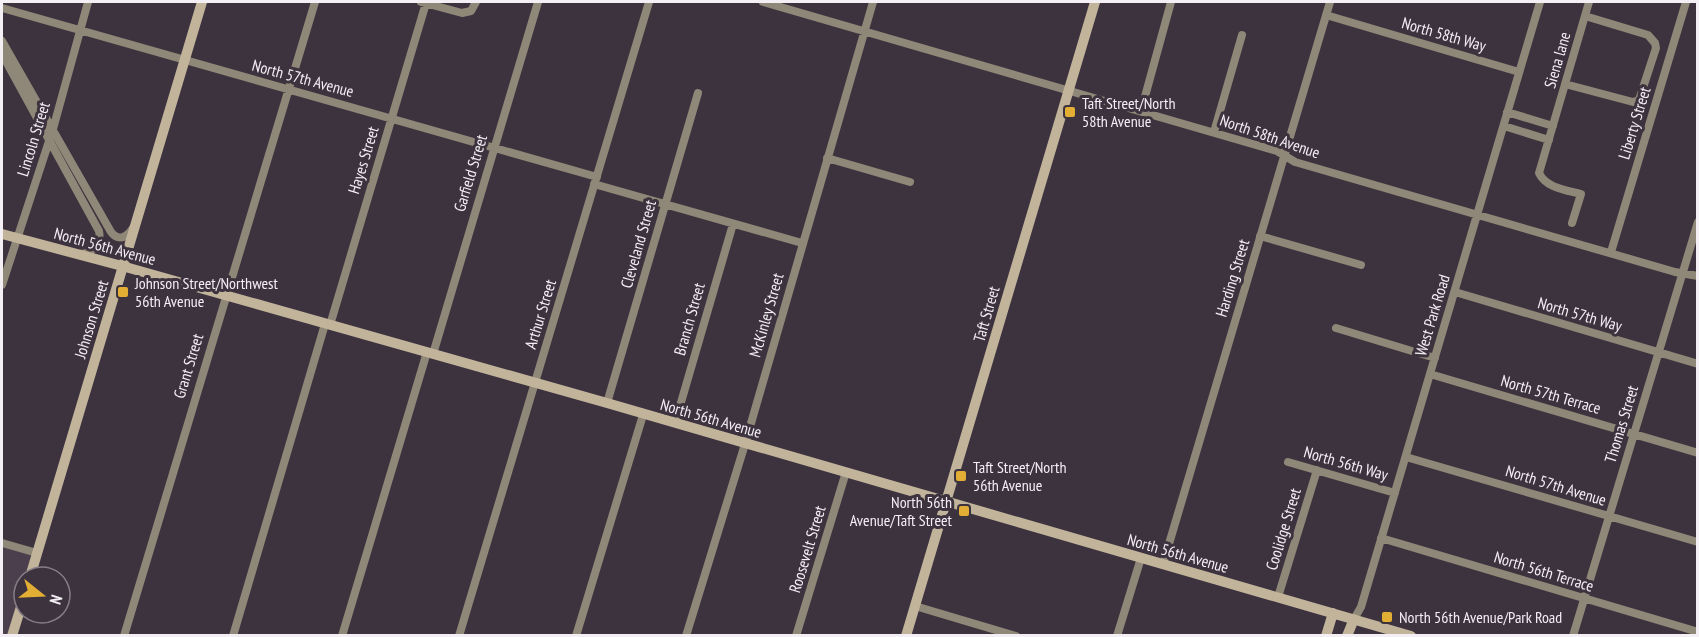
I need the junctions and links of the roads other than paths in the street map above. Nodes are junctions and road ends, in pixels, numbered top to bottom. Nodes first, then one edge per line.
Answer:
1 (88, 2) edge
2 (202, 2) edge
3 (315, 2) edge
4 (424, 2) edge
5 (476, 2) edge
6 (538, 2) edge
7 (649, 2) edge
8 (763, 2) edge
9 (873, 2) edge
10 (1095, 2) edge
11 (1171, 2) edge
12 (1330, 2) edge
13 (1540, 2) edge
14 (1589, 2) edge
15 (1686, 2) edge
16 (2, 8) edge
17 (1326, 15) junction
18 (1585, 16) junction
19 (79, 30) junction
20 (864, 31) junction
21 (1242, 35) dead end
22 (2, 41) edge
23 (2, 54) edge
24 (184, 60) junction
25 (1519, 72) junction
26 (1565, 84) junction
27 (288, 90) junction
28 (1068, 90) junction
29 (699, 93) dead end
30 (1141, 111) junction
31 (1508, 112) junction
32 (391, 118) junction
33 (1503, 126) junction
34 (1553, 126) junction
35 (53, 129) junction
36 (1214, 132) junction
37 (1549, 140) junction
38 (49, 141) junction
39 (494, 147) junction
40 (1284, 156) junction
41 (827, 158) junction
42 (595, 180) junction
43 (910, 182) dead end
44 (665, 205) junction
45 (1477, 215) junction
46 (99, 220) junction
47 (1698, 222) edge
48 (1572, 223) dead end
49 (733, 224) junction
50 (134, 227) junction
51 (2, 234) edge
52 (1260, 236) junction
53 (16, 238) junction
54 (802, 243) junction
55 (1611, 252) junction
56 (76, 254) junction
57 (1361, 265) dead end
58 (122, 266) junction
59 (1683, 272) junction
60 (1698, 276) edge
61 (2, 285) edge
62 (1455, 292) junction
63 (225, 295) junction
64 (328, 324) junction
65 (1336, 328) dead end
66 (430, 353) junction
67 (1658, 353) junction
68 (1435, 358) junction
69 (1698, 364) edge
70 (1430, 374) junction
71 (535, 383) junction
72 (607, 403) junction
73 (643, 415) junction
74 (675, 423) junction
75 (1634, 434) junction
76 (745, 444) junction
77 (1698, 453) edge
78 (1406, 456) junction
79 (1288, 462) dead end
80 (1317, 470) junction
81 (846, 472) junction
82 (1395, 493) junction
83 (946, 502) junction
84 (1609, 517) junction
85 (1381, 538) junction
86 (1698, 542) edge
87 (2, 543) edge
88 (37, 553) junction
89 (1141, 558) junction
90 (1163, 564) junction
91 (34, 565) edge
92 (1278, 597) junction
93 (1584, 599) junction
94 (915, 606) junction
95 (1333, 613) junction
96 (1354, 619) junction
97 (1698, 632) edge
98 (124, 636) edge
99 (233, 636) edge
100 (342, 636) edge
101 (459, 636) edge
102 (576, 636) edge
103 (686, 636) edge
104 (796, 636) edge
105 (906, 636) edge
106 (1016, 636) edge
107 (1117, 636) edge
108 (1326, 636) edge
109 (1347, 636) edge
110 (1411, 636) edge
111 (1573, 636) edge

1 - 19 street, Lincoln Street
2 - 24 street, Johnson Street
3 - 27 street, Grant Street
4 - 5 street
4 - 32 street, Hayes Street
6 - 39 street, Garfield Street
7 - 42 street, Arthur Street
8 - 20 street, North 58th Avenue
9 - 20 street, McKinley Street
10 - 28 street, Taft Street
11 - 30 street
12 - 17 street, Harding Street
13 - 25 street, West Park Road
14 - 18 street, Siena lane
15 - 55 street, Liberty Street
16 - 19 street, North 57th Avenue
17 - 25 street, North 58th Way
17 - 40 street, Harding Street
18 - 26 street, Siena lane
18 - 26 street
19 - 24 street, North 57th Avenue
19 - 35 street, Lincoln Street
20 - 28 street, North 58th Avenue
20 - 41 street, McKinley Street
21 - 36 street
22 - 35 street
23 - 38 street
24 - 27 street, North 57th Avenue
24 - 50 street, Johnson Street
25 - 31 street, West Park Road
26 - 34 street, Siena lane
27 - 32 street, North 57th Avenue
27 - 63 street, Grant Street
28 - 30 street, North 58th Avenue
28 - 83 street, Taft Street
29 - 44 street, Cleveland Street
30 - 36 street, North 58th Avenue
31 - 33 street, West Park Road
31 - 34 street
32 - 39 street, North 57th Avenue
32 - 64 street, Hayes Street
33 - 37 street
33 - 45 street, West Park Road
34 - 37 street, Siena lane
35 - 38 street, Lincoln Street
35 - 46 street
36 - 40 street, North 58th Avenue
37 - 48 street, Siena lane
38 - 46 street
38 - 53 street, Lincoln Street
39 - 42 street, North 57th Avenue
39 - 66 street, Garfield Street
40 - 45 street, North 58th Avenue
40 - 52 street, Harding Street
41 - 43 street
41 - 54 street, McKinley Street
42 - 44 street, North 57th Avenue
42 - 71 street, Arthur Street
44 - 49 street, North 57th Avenue
44 - 72 street, Cleveland Street
45 - 55 street, North 58th Avenue
45 - 62 street, West Park Road
46 - 50 street
46 - 56 street
47 - 59 street, Thomas Street
49 - 54 street, North 57th Avenue
49 - 74 street, Branch Street
50 - 58 street, Johnson Street
51 - 53 street, North 56th Avenue
52 - 57 street
52 - 90 street, Harding Street
53 - 56 street, North 56th Avenue
53 - 61 street, Lincoln Street
54 - 76 street, McKinley Street
55 - 59 street, North 58th Avenue
56 - 58 street, North 56th Avenue
58 - 63 street, North 56th Avenue
58 - 88 street, Johnson Street
59 - 60 street, North 58th Avenue
59 - 67 street, Thomas Street
62 - 67 street, North 57th Way
62 - 68 street, West Park Road
63 - 64 street, North 56th Avenue
63 - 98 street, Grant Street
64 - 66 street, North 56th Avenue
64 - 99 street, Hayes Street
65 - 68 street
66 - 71 street, North 56th Avenue
66 - 100 street, Garfield Street
67 - 69 street, North 57th Way
67 - 75 street, Thomas Street
68 - 70 street, West Park Road
70 - 75 street, North 57th Terrace
70 - 78 street, West Park Road
71 - 72 street, North 56th Avenue
71 - 101 street, Arthur Street
72 - 73 street, North 56th Avenue
73 - 74 street, North 56th Avenue
73 - 102 street
74 - 76 street, North 56th Avenue
75 - 77 street, North 57th Terrace
75 - 84 street, Thomas Street
76 - 81 street, North 56th Avenue
76 - 103 street, McKinley Street
78 - 82 street, West Park Road
78 - 84 street, North 57th Avenue
79 - 80 street, North 56th Way
80 - 82 street, North 56th Way
80 - 92 street, Coolidge Street
81 - 83 street, North 56th Avenue
81 - 104 street, Roosevelt Street
82 - 85 street, West Park Road
83 - 89 street, North 56th Avenue
83 - 94 street, Taft Street
84 - 86 street, North 57th Avenue
84 - 93 street, Thomas Street
85 - 93 street, North 56th Terrace
85 - 96 street, West Park Road
87 - 88 street
88 - 91 street, Johnson Street
89 - 90 street, North 56th Avenue
89 - 107 street
90 - 92 street, North 56th Avenue
92 - 95 street, North 56th Avenue
93 - 97 street, North 56th Terrace
93 - 111 street, Thomas Street
94 - 105 street, Taft Street
94 - 106 street
95 - 96 street, North 56th Avenue
95 - 108 street
96 - 109 street, West Park Road
96 - 110 street, North 56th Avenue

